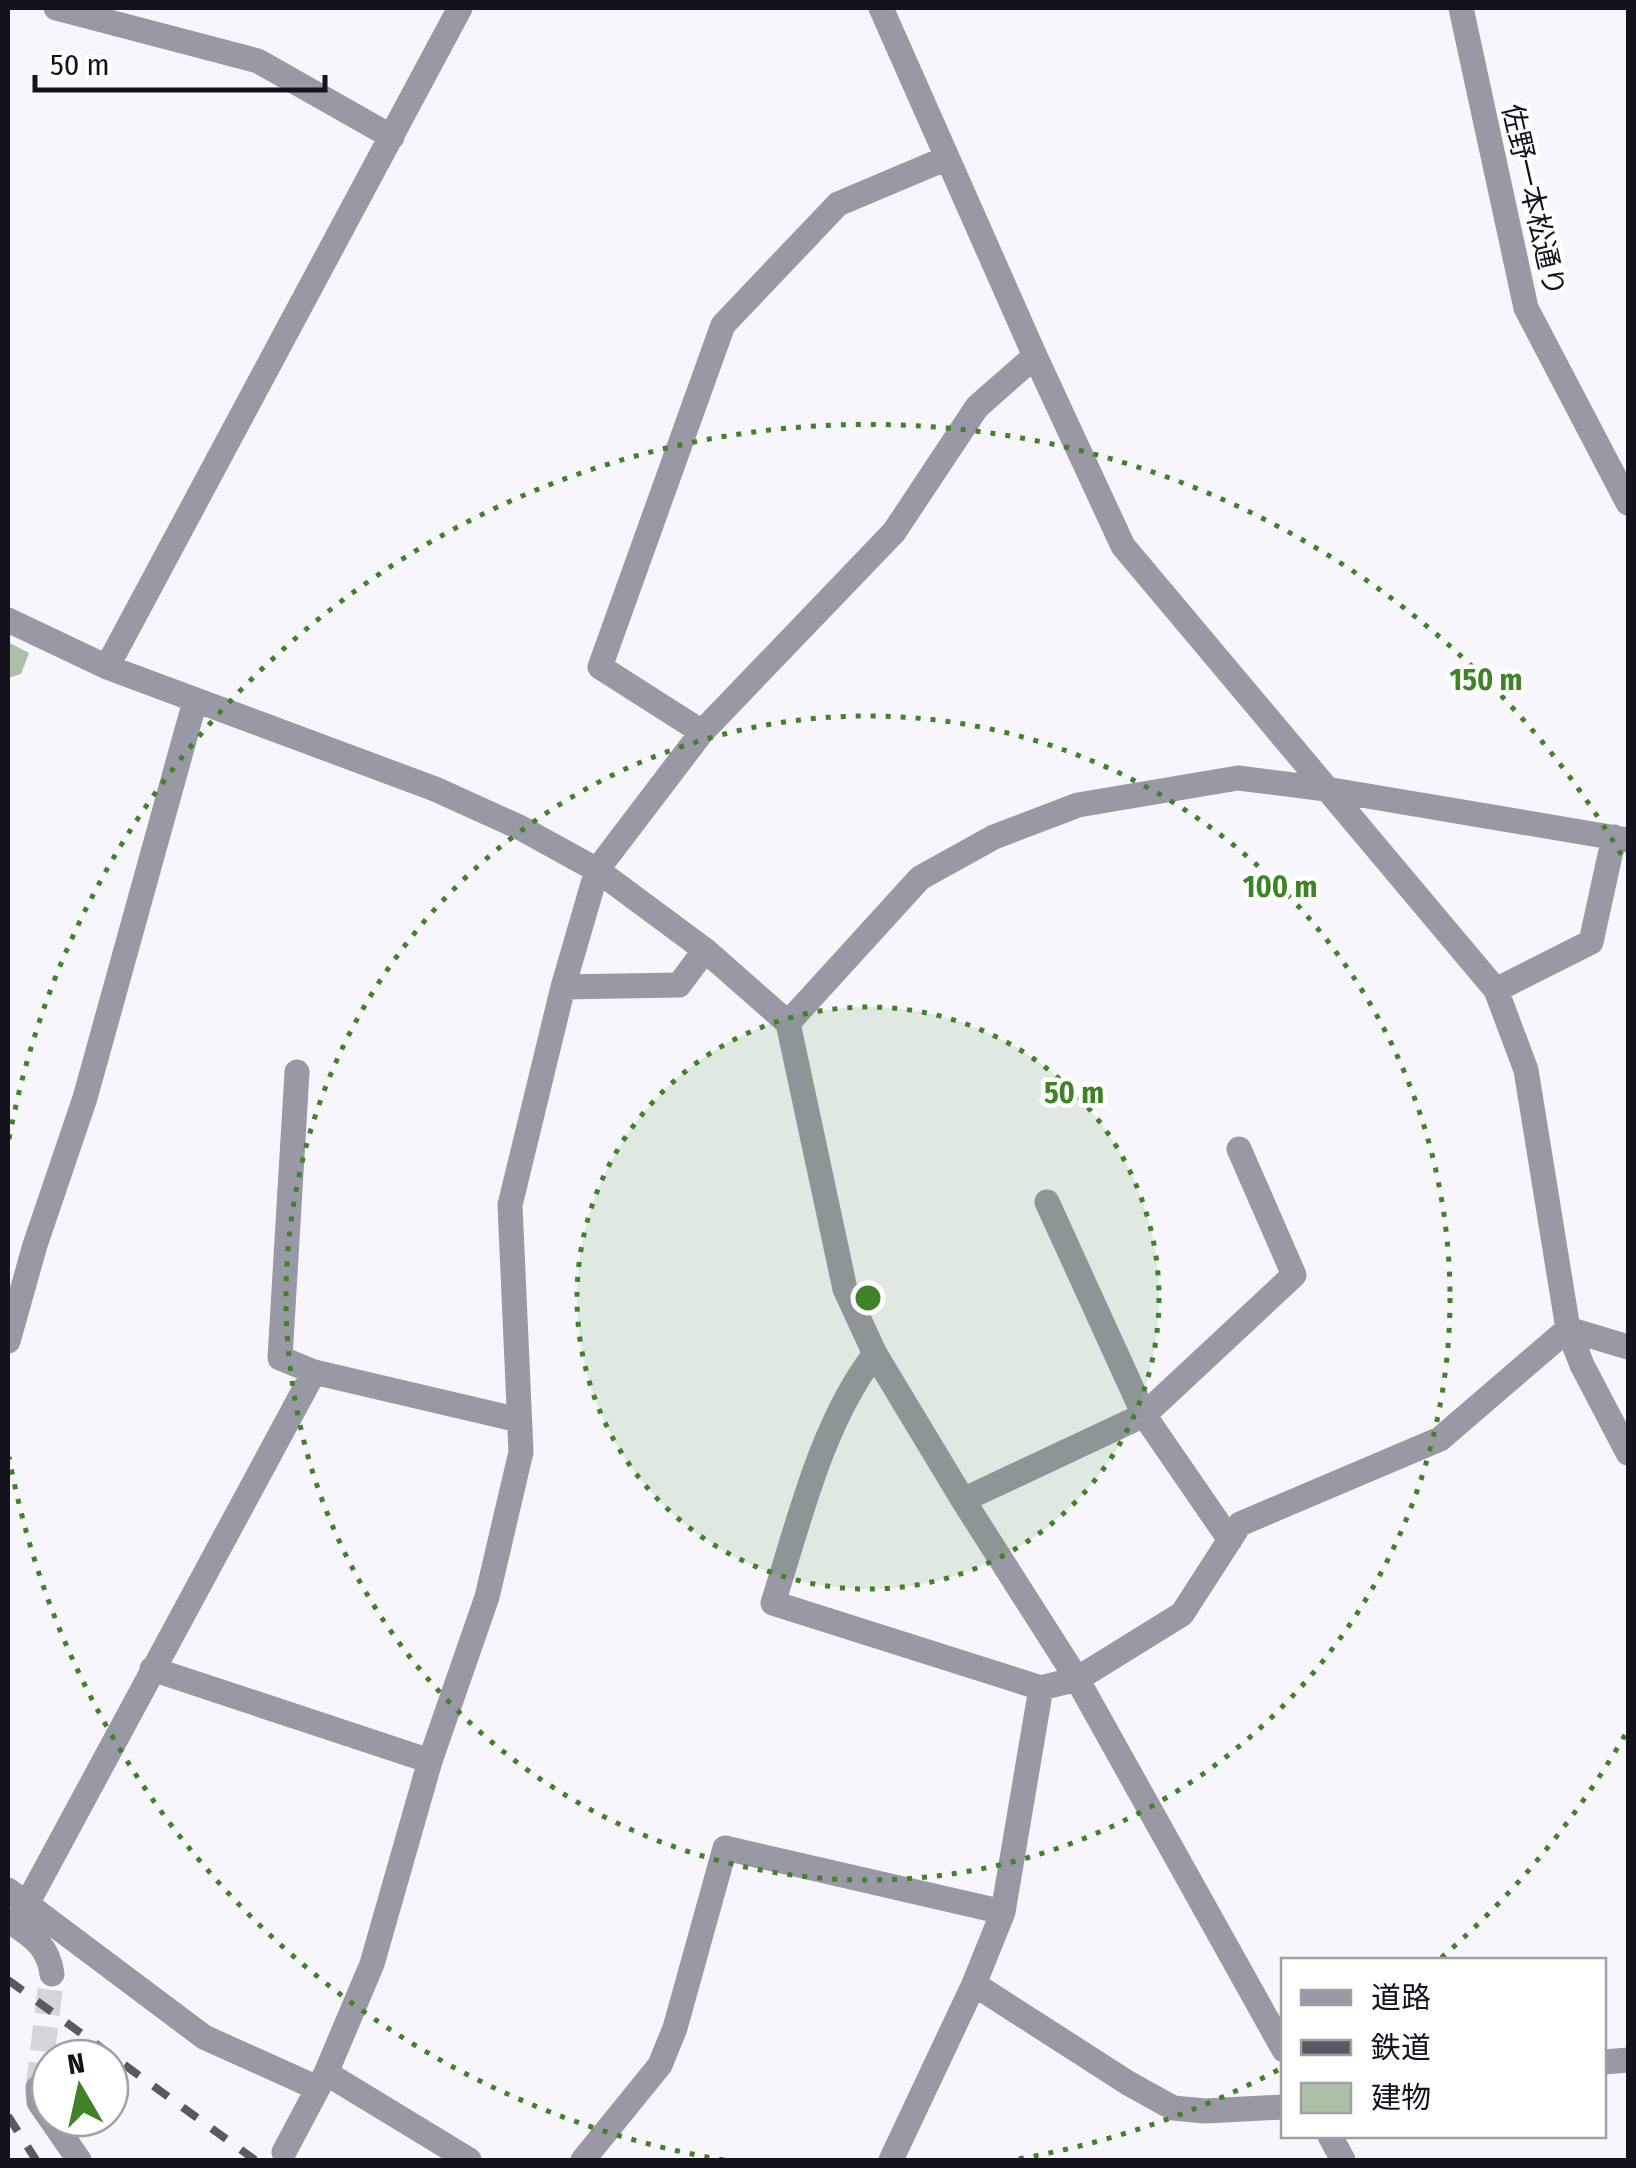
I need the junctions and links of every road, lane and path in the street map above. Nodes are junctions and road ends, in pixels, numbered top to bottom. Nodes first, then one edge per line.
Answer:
1 (56, 8) edge
2 (460, 8) edge
3 (881, 8) edge
4 (1461, 8) edge
5 (392, 138) junction
6 (947, 158) junction
7 (1035, 356) junction
8 (1628, 503) edge
9 (8, 620) edge
10 (108, 668) junction
11 (196, 701) junction
12 (702, 732) junction
13 (1326, 788) junction
14 (1621, 839) edge
15 (597, 870) junction
16 (705, 950) junction
17 (563, 987) junction
18 (1496, 990) junction
19 (788, 1023) junction
20 (297, 1072) dead end
21 (1239, 1148) dead end
22 (1047, 1202) dead end
23 (1568, 1329) junction
24 (9, 1336) edge
25 (1628, 1347) edge
26 (874, 1354) junction
27 (314, 1372) junction
28 (1144, 1415) junction
29 (519, 1420) junction
30 (1628, 1454) edge
31 (963, 1500) junction
32 (1230, 1540) junction
33 (152, 1670) junction
34 (1078, 1679) junction
35 (1041, 1688) junction
36 (430, 1761) junction
37 (18, 1896) edge
38 (1003, 1912) junction
39 (8, 1920) edge
40 (52, 1974) tunnel mouth
41 (974, 1984) junction
42 (1281, 2045) edge
43 (321, 2081) junction
44 (1281, 2108) edge
45 (64, 2138) edge
46 (284, 2152) dead end
47 (79, 2160) edge
48 (470, 2160) edge
49 (582, 2160) edge
50 (891, 2160) edge

1 - 5 street
2 - 5 street
3 - 6 street
4 - 8 street, 佐野一本松通り
5 - 10 street
6 - 7 street
6 - 12 street
7 - 12 street
7 - 13 street
9 - 10 street
10 - 11 street
11 - 15 street
11 - 24 street
12 - 15 street
13 - 14 street
13 - 18 street
13 - 19 street
14 - 18 street
15 - 16 street
15 - 17 street
16 - 17 street
16 - 19 street
17 - 29 street
18 - 23 street
19 - 26 street
20 - 27 street
21 - 28 street
22 - 28 street
23 - 25 street
23 - 30 street
23 - 32 street
26 - 31 street
26 - 35 street
27 - 29 street
27 - 33 street
28 - 31 street
28 - 32 street
29 - 36 street
31 - 34 street
32 - 34 street
33 - 36 street
33 - 37 street
34 - 35 street
34 - 42 street
35 - 38 street
36 - 43 street
37 - 43 street
38 - 41 street
38 - 49 street
39 - 40 street
41 - 44 street
41 - 50 street
43 - 46 street
43 - 48 street
45 - 47 street

